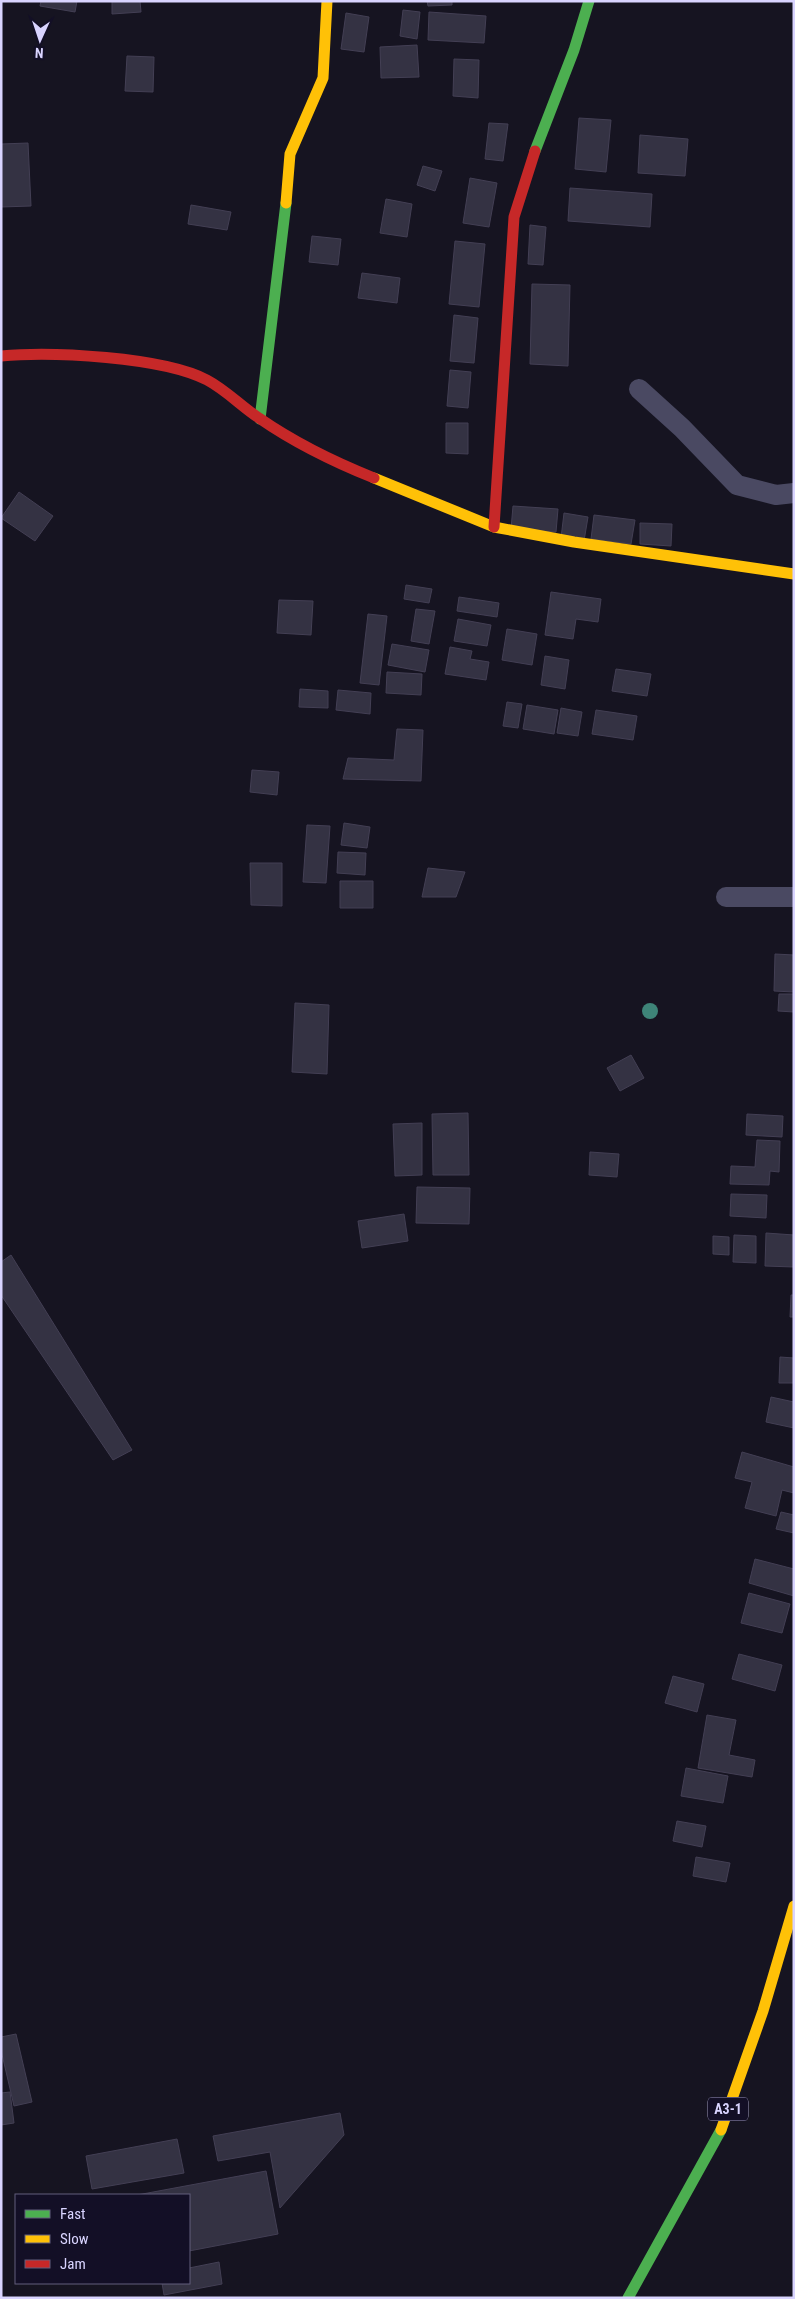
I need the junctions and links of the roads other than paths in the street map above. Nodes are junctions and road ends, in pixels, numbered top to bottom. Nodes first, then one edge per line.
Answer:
1 (327, 1) edge
2 (589, 1) edge
3 (1, 356) edge
4 (639, 389) dead end
5 (260, 419) junction
6 (794, 493) edge
7 (494, 527) junction
8 (794, 574) edge
9 (726, 897) dead end
10 (794, 897) edge
11 (794, 1906) edge
12 (628, 2298) edge

1 - 5 main road
2 - 7 main road
3 - 5 main road
4 - 6 lane
5 - 7 main road
7 - 8 main road
9 - 10 lane
11 - 12 main road, A3-1

